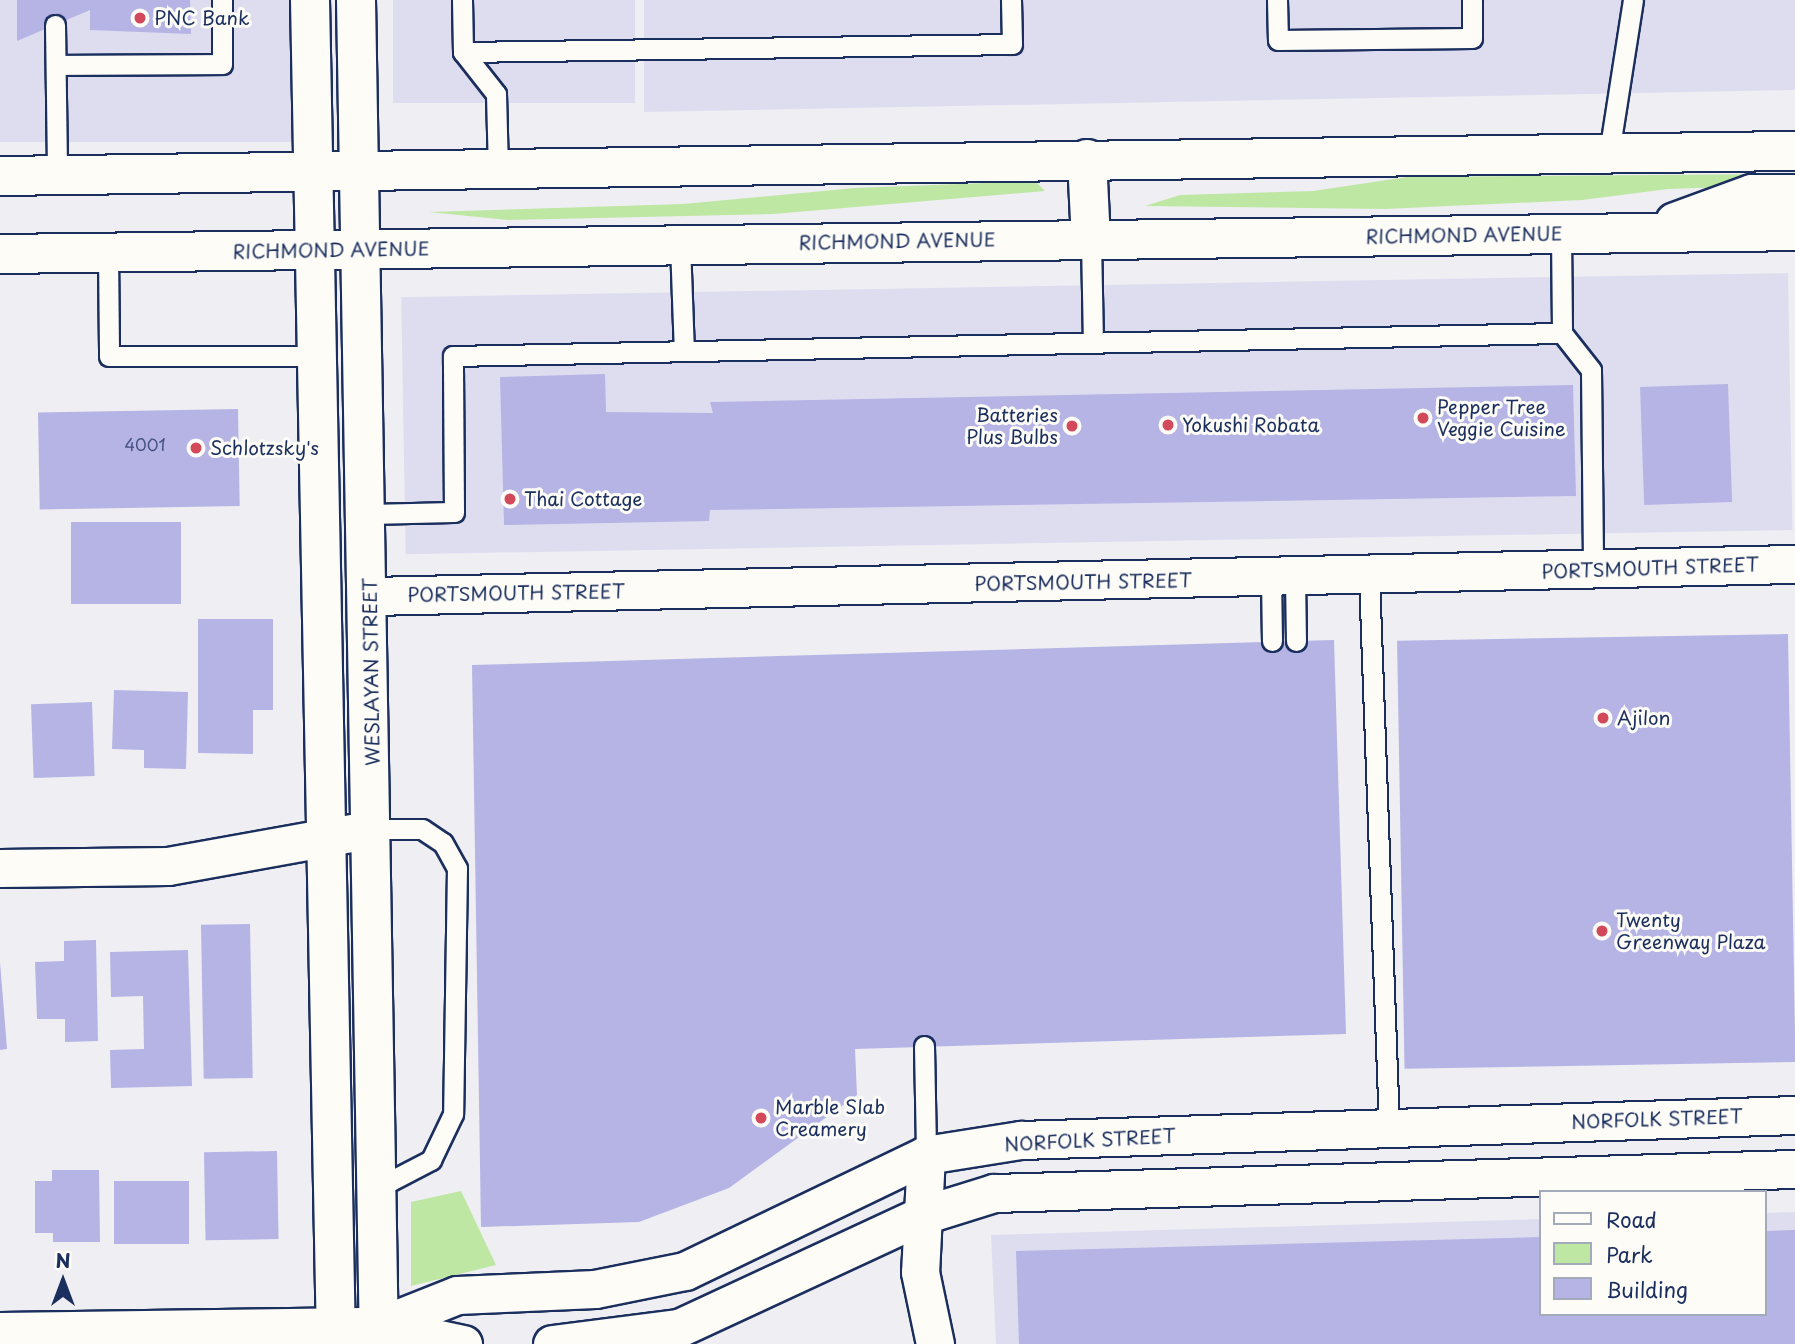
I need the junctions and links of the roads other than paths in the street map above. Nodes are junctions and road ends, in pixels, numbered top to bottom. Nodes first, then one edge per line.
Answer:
1 (222, 0) edge
2 (310, 0) edge
3 (356, 0) edge
4 (462, 0) edge
5 (1011, 0) edge
6 (1278, 0) edge
7 (1472, 0) edge
8 (1633, 0) edge
9 (55, 25) dead end
10 (463, 52) junction
11 (57, 65) junction
12 (1795, 151) edge
13 (1609, 153) junction
14 (1087, 159) junction
15 (498, 169) junction
16 (358, 170) junction
17 (313, 172) junction
18 (57, 175) junction
19 (0, 176) edge
20 (1795, 194) edge
21 (1795, 231) edge
22 (1646, 233) junction
23 (1561, 234) junction
24 (1091, 240) junction
25 (680, 244) junction
26 (359, 251) junction
27 (315, 252) junction
28 (108, 253) junction
29 (0, 254) edge
30 (1562, 333) junction
31 (1093, 342) junction
32 (684, 351) junction
33 (316, 356) junction
34 (368, 514) junction
35 (1795, 564) edge
36 (1594, 570) junction
37 (1369, 577) junction
38 (1283, 578) junction
39 (371, 596) junction
40 (1272, 641) dead end
41 (1296, 641) dead end
42 (373, 829) junction
43 (326, 836) junction
44 (0, 868) edge
45 (924, 1046) dead end
46 (1795, 1115) edge
47 (1389, 1128) junction
48 (926, 1155) junction
49 (1795, 1169) edge
50 (377, 1188) junction
51 (920, 1216) junction
52 (0, 1332) edge
53 (336, 1335) edge
54 (379, 1335) edge
55 (463, 1344) edge
56 (552, 1344) edge
57 (935, 1344) edge

1 - 11 lane
2 - 17 main road
3 - 16 main road, WESLAYAN STREET
4 - 10 lane
5 - 10 lane
6 - 7 lane
8 - 13 lane
9 - 11 lane
10 - 15 lane
11 - 18 lane
12 - 13 main road
13 - 14 main road
14 - 15 main road
14 - 24 main road
15 - 16 main road
16 - 17 main road
16 - 26 main road, WESLAYAN STREET
17 - 18 main road
17 - 27 main road
18 - 19 main road
20 - 22 main road
21 - 22 main road, RICHMOND AVENUE
22 - 23 main road, RICHMOND AVENUE
23 - 24 main road, RICHMOND AVENUE
23 - 30 lane
24 - 25 main road, RICHMOND AVENUE
24 - 31 lane
25 - 26 main road, RICHMOND AVENUE
25 - 32 lane
26 - 27 main road, RICHMOND AVENUE
26 - 34 main road, WESLAYAN STREET
27 - 28 main road, RICHMOND AVENUE
27 - 33 main road
28 - 29 main road, RICHMOND AVENUE
28 - 33 lane
30 - 31 lane
30 - 36 lane
31 - 32 lane
32 - 34 lane
33 - 43 main road
34 - 39 main road, WESLAYAN STREET
35 - 36 street, PORTSMOUTH STREET
36 - 37 street, PORTSMOUTH STREET
37 - 38 street, PORTSMOUTH STREET
37 - 47 lane
38 - 39 street, PORTSMOUTH STREET
38 - 40 lane
38 - 41 lane
39 - 42 main road, WESLAYAN STREET
42 - 43 street
42 - 50 main road, WESLAYAN STREET
42 - 50 lane
43 - 44 street
43 - 53 main road
45 - 48 lane
46 - 47 street, NORFOLK STREET
47 - 48 street, NORFOLK STREET
48 - 51 street
48 - 54 street, NORFOLK STREET
49 - 51 street
50 - 54 main road, WESLAYAN STREET
51 - 56 street
51 - 57 street
52 - 53 street, NORFOLK STREET
53 - 54 street, NORFOLK STREET
54 - 55 street, NORFOLK STREET

